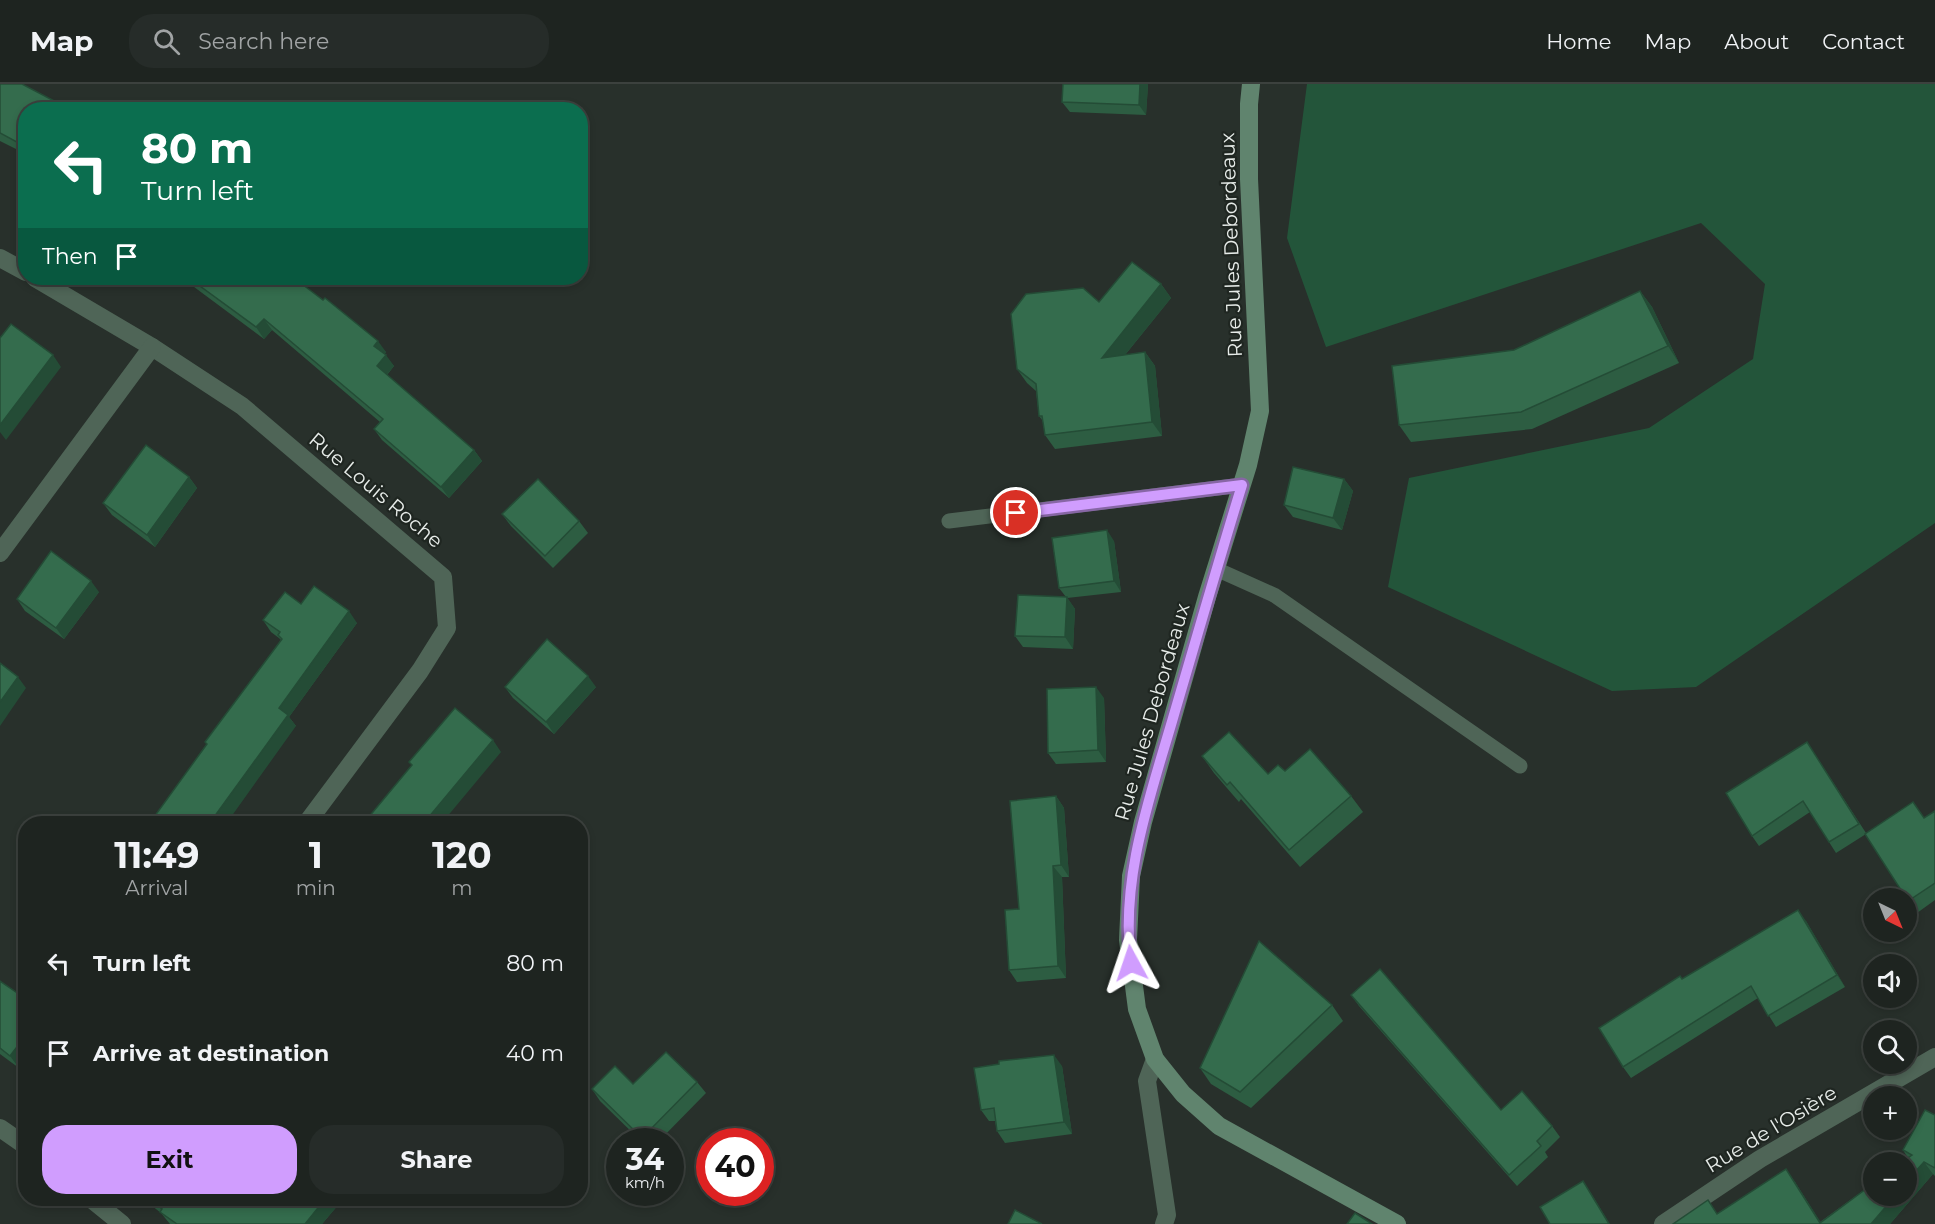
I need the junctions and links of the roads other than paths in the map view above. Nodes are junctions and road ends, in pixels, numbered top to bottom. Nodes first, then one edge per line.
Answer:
1 (1251, 84) edge
2 (0, 258) edge
3 (18, 268) edge
4 (47, 285) edge
5 (152, 347) junction
6 (1242, 485) junction
7 (949, 521) dead end
8 (0, 553) edge
9 (1216, 570) junction
10 (1520, 766) dead end
11 (312, 816) edge
12 (1935, 1057) edge
13 (1155, 1059) junction
14 (0, 1128) edge
15 (18, 1140) edge
16 (100, 1206) edge
17 (122, 1224) edge
18 (1164, 1224) edge
19 (1397, 1224) edge
20 (1663, 1224) edge

1 - 6 street, Rue Jules Debordeaux
2 - 3 street
4 - 5 street, Rue Louis Roche
5 - 8 street
5 - 11 street, Rue Louis Roche
6 - 7 lane
6 - 9 street, Rue Jules Debordeaux
9 - 10 lane
9 - 13 street, Rue Jules Debordeaux
12 - 20 street, Rue de l'Osière
13 - 18 street
13 - 19 street, Rue Jules Debordeaux
14 - 15 street
16 - 17 street

